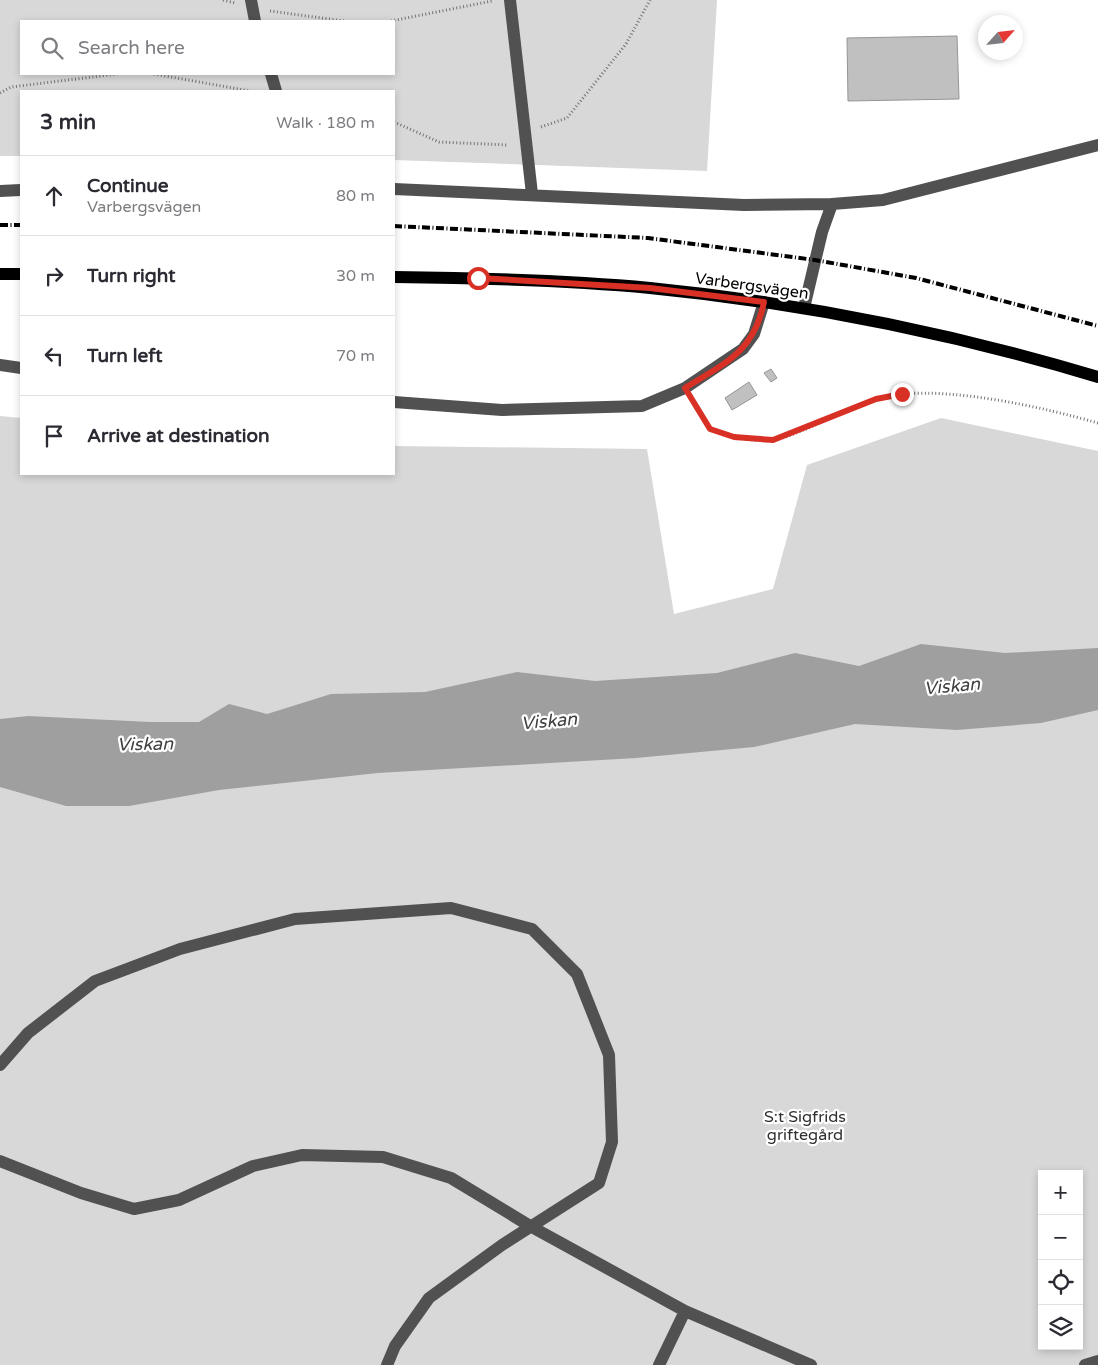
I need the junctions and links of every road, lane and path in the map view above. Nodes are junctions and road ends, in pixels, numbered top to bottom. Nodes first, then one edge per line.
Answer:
1 (223, 0) edge
2 (498, 0) edge
3 (510, 0) edge
4 (251, 4) edge
5 (255, 20) edge
6 (339, 20) edge
7 (395, 20) edge
8 (110, 75) edge
9 (160, 75) edge
10 (271, 75) edge
11 (244, 90) edge
12 (276, 90) edge
13 (0, 93) edge
14 (1098, 145) edge
15 (395, 189) edge
16 (20, 190) edge
17 (0, 191) edge
18 (532, 194) junction
19 (832, 204) junction
20 (0, 274) edge
21 (20, 274) edge
22 (395, 277) edge
23 (764, 302) junction
24 (804, 308) junction
25 (0, 365) edge
26 (20, 368) edge
27 (1098, 377) edge
28 (685, 388) junction
29 (395, 402) edge
30 (1098, 423) edge
31 (0, 1065) edge
32 (0, 1161) edge
33 (530, 1226) junction
34 (685, 1310) junction
35 (1098, 1361) edge
36 (387, 1365) edge
37 (659, 1365) edge
38 (811, 1365) edge
39 (1085, 1365) edge

1 - 4 path
2 - 7 path
3 - 18 street
4 - 5 street
4 - 6 path
8 - 13 path
9 - 11 path
10 - 12 street
14 - 19 street
15 - 18 street
16 - 17 street
18 - 19 street
19 - 24 street
20 - 21 main road
22 - 23 main road, Varbergsvägen
23 - 24 main road, Varbergsvägen
23 - 28 street
24 - 27 main road, Varbergsvägen
25 - 26 street
28 - 29 street
28 - 30 path
31 - 33 street
32 - 33 street
33 - 34 street
33 - 36 street
34 - 37 street
34 - 38 street
35 - 39 street

